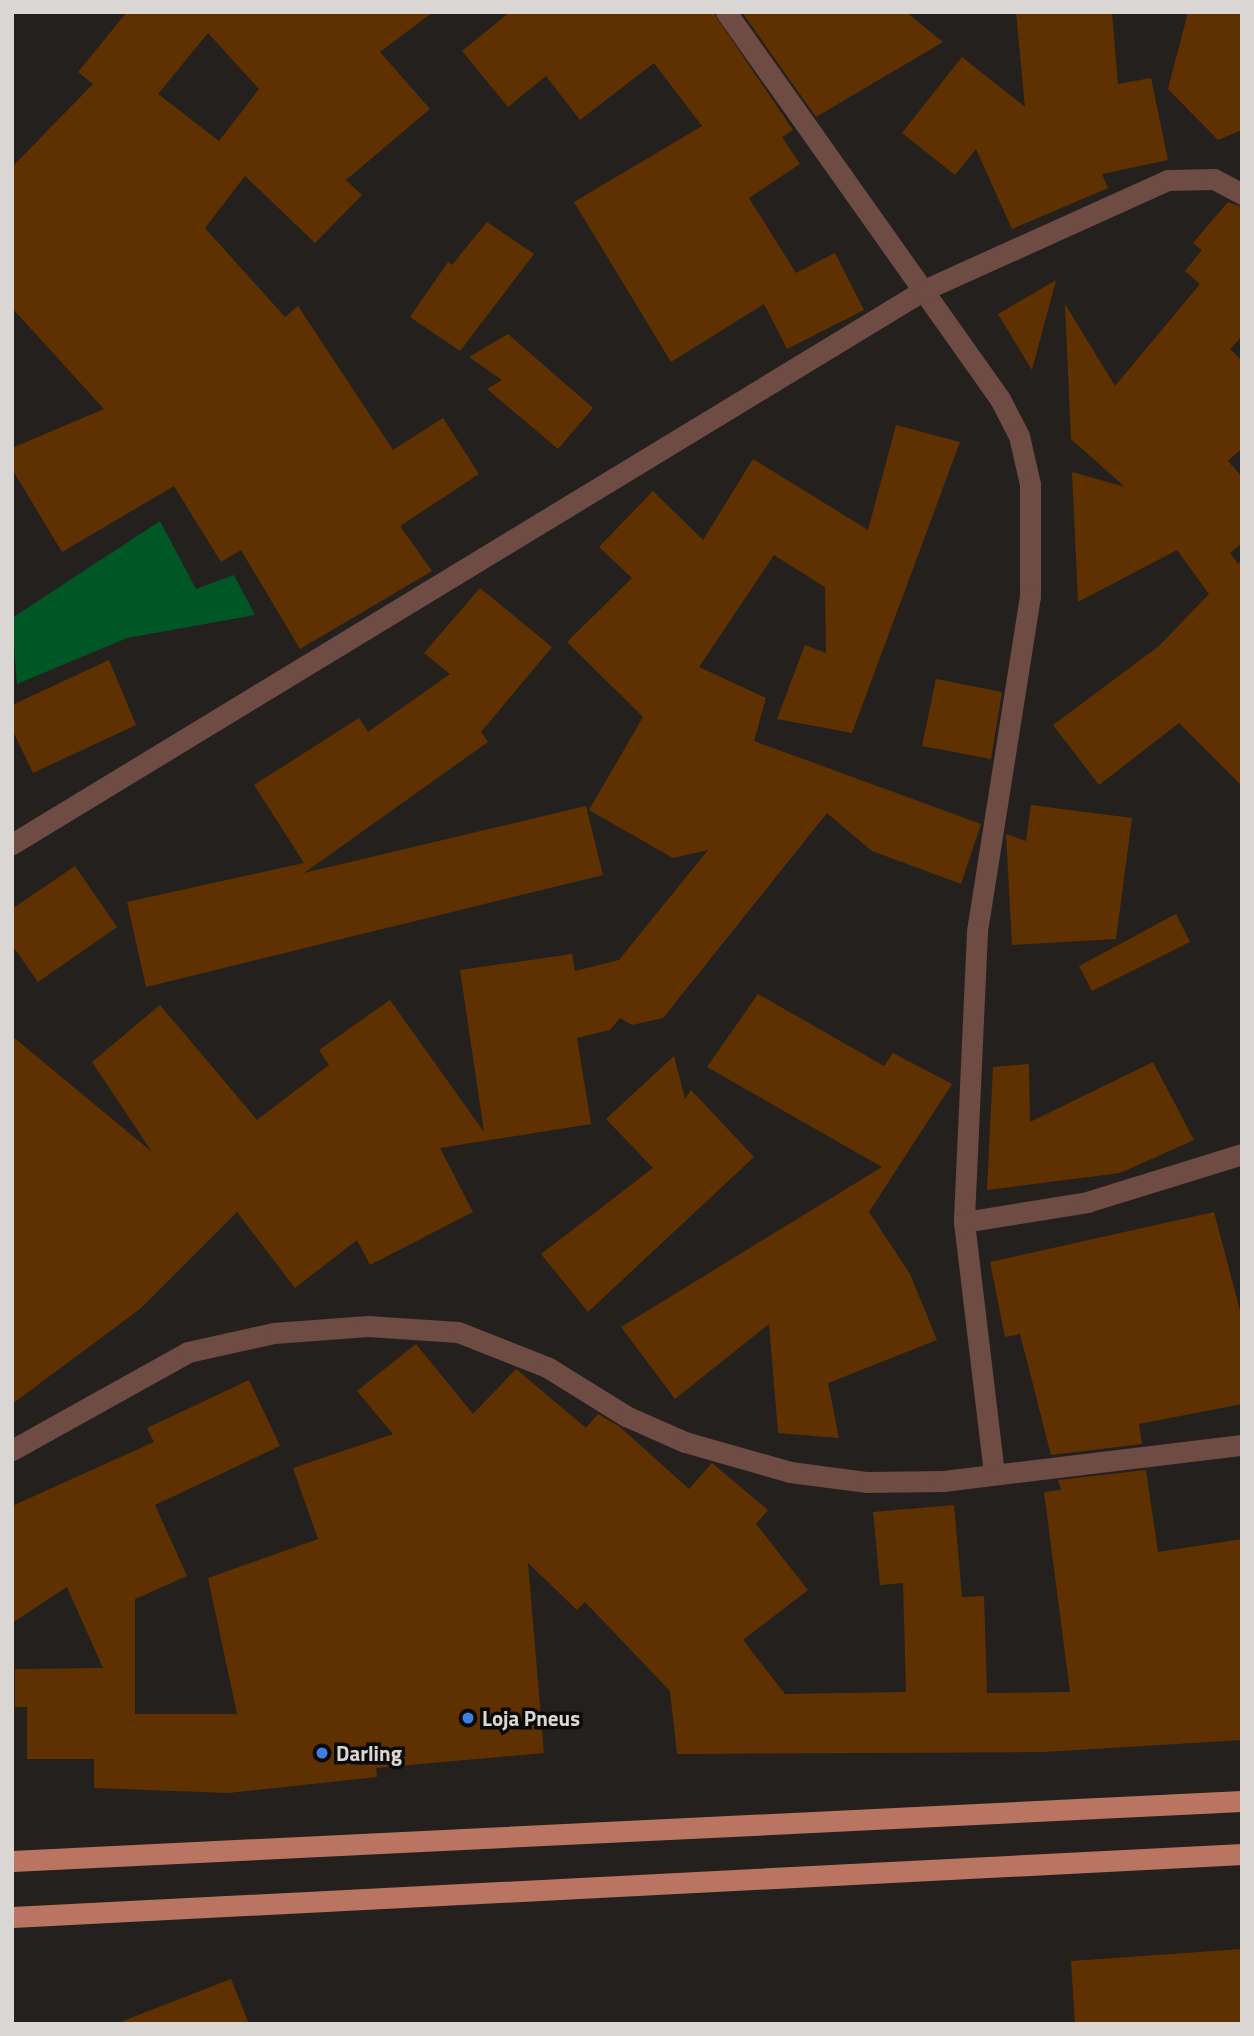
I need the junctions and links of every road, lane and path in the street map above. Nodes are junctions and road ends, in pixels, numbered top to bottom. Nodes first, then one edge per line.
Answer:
1 (726, 12) edge
2 (1242, 194) edge
3 (924, 290) junction
4 (12, 844) edge
5 (1242, 1154) edge
6 (964, 1222) junction
7 (1242, 1445) edge
8 (12, 1450) edge
9 (994, 1474) junction
10 (1242, 1801) edge
11 (1242, 1854) edge
12 (12, 1861) edge
13 (12, 1917) edge

1 - 3 street
2 - 3 street
3 - 4 street
3 - 6 street
5 - 6 street
6 - 9 street
7 - 9 street
8 - 9 street
10 - 12 main road
11 - 13 main road

